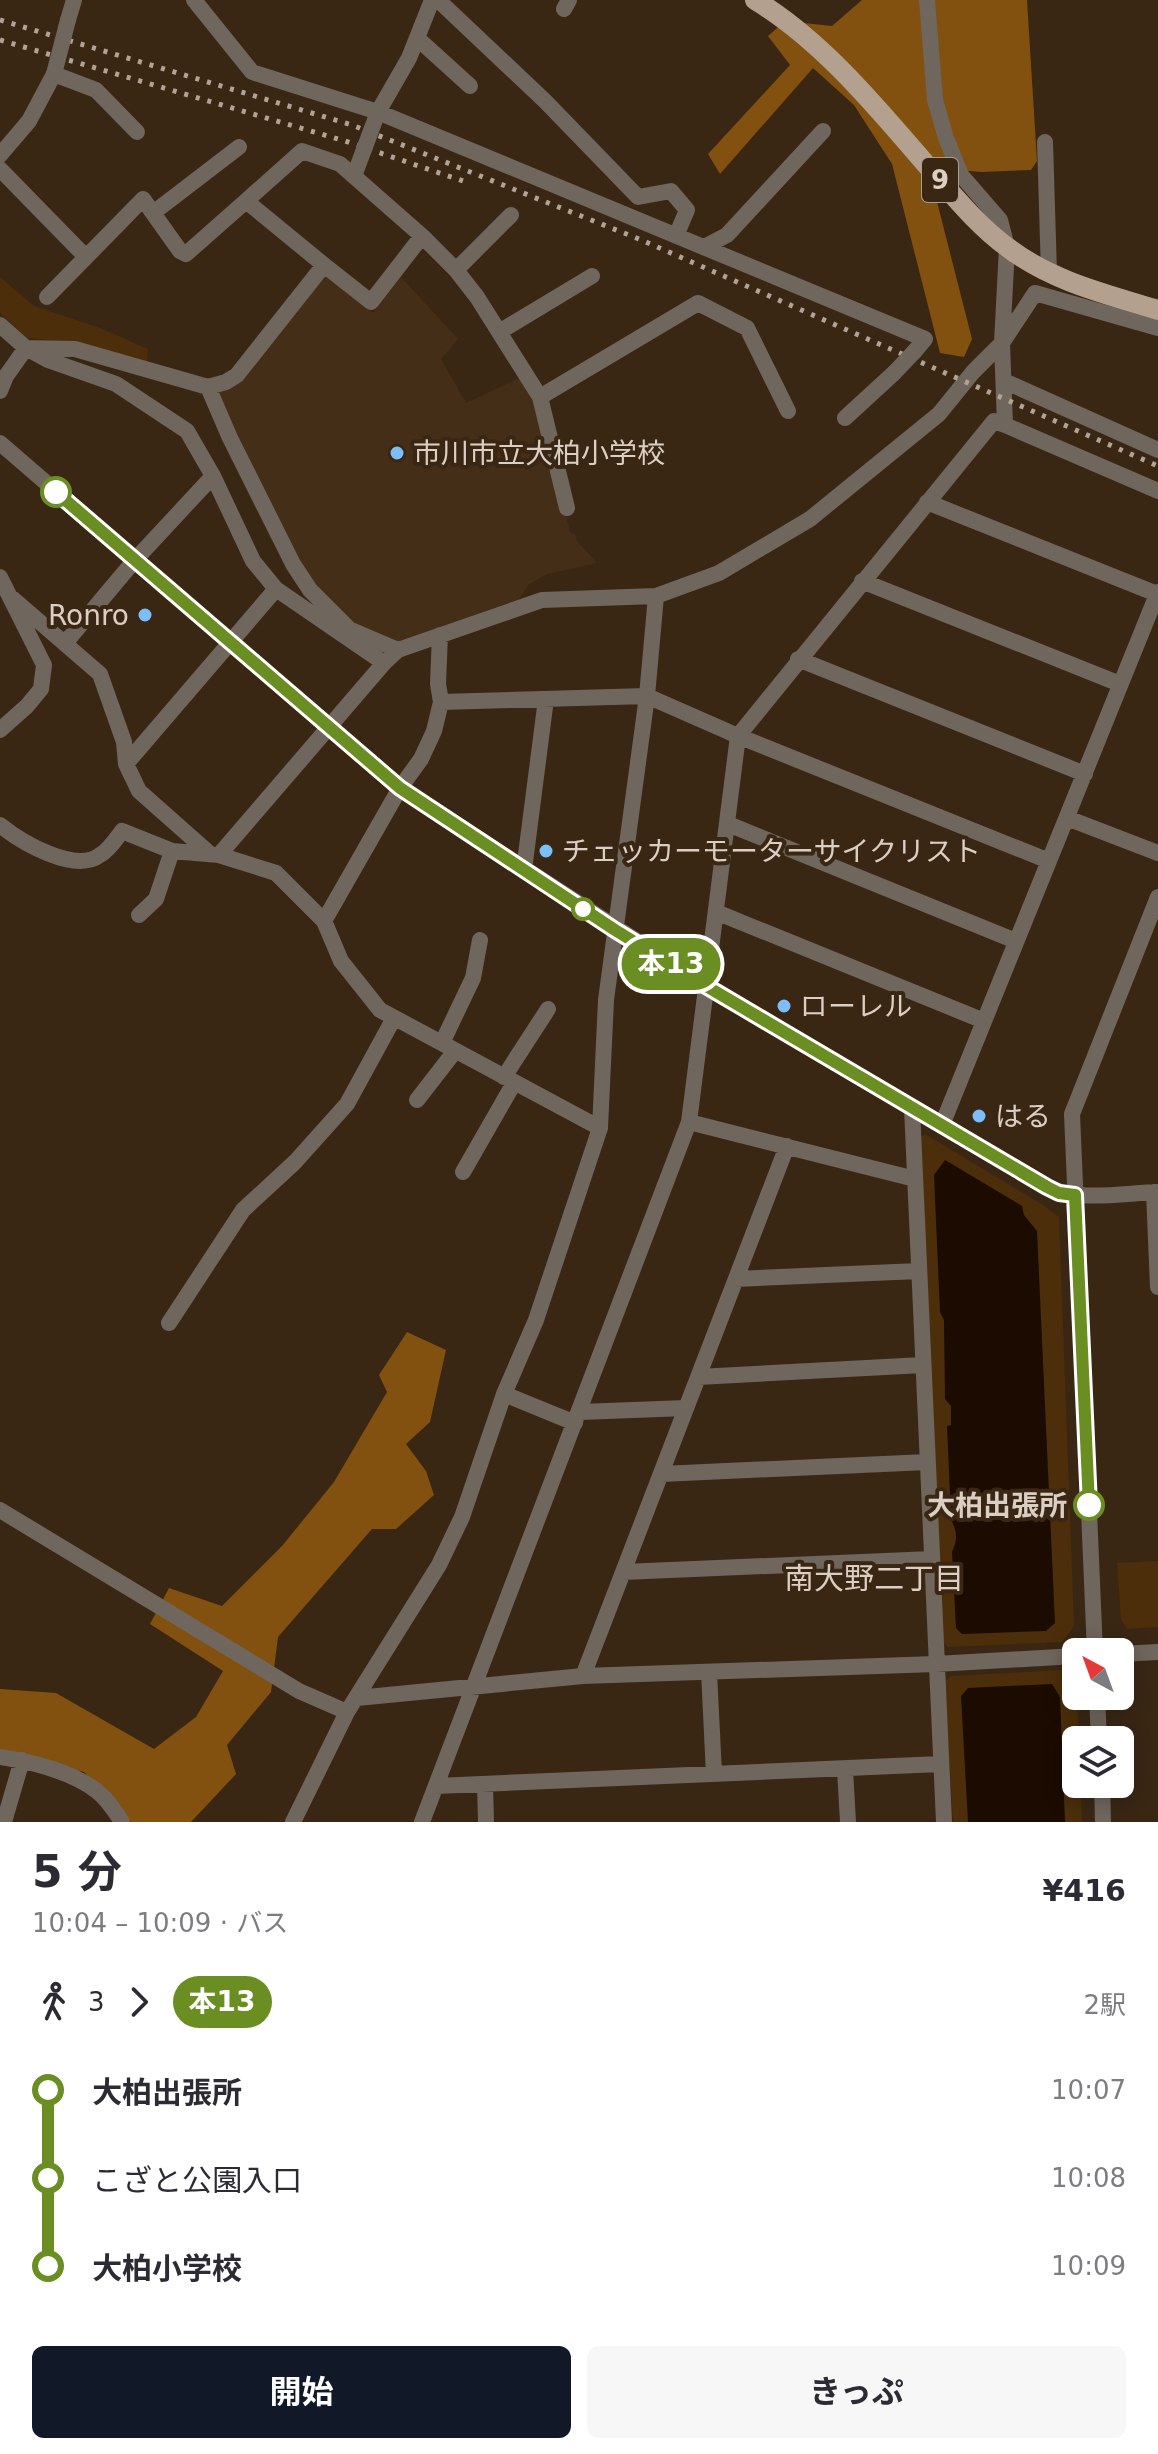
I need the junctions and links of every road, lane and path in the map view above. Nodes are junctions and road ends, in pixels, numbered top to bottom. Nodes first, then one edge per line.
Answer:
1 (74, 0) edge
2 (435, 0) edge
3 (755, 0) edge
4 (927, 0) edge
5 (203, 4) edge
6 (417, 38) junction
7 (54, 74) junction
8 (470, 86) dead end
9 (378, 112) junction
10 (823, 131) dead end
11 (137, 132) dead end
12 (1045, 142) dead end
13 (239, 147) dead end
14 (0, 155) edge
15 (0, 169) edge
16 (354, 176) junction
17 (246, 201) junction
18 (153, 213) junction
19 (511, 215) dead end
20 (422, 236) junction
21 (676, 236) junction
22 (704, 247) junction
23 (1007, 247) junction
24 (85, 256) junction
25 (324, 265) junction
26 (456, 270) junction
27 (1049, 273) junction
28 (592, 276) dead end
29 (47, 297) dead end
30 (1158, 310) edge
31 (0, 325) edge
32 (1158, 328) edge
33 (499, 332) junction
34 (1002, 343) junction
35 (26, 348) junction
36 (1004, 381) junction
37 (208, 387) junction
38 (0, 391) edge
39 (540, 397) junction
40 (788, 411) dead end
41 (845, 418) dead end
42 (1005, 425) junction
43 (0, 443) edge
44 (1158, 450) edge
45 (213, 476) junction
46 (1158, 491) edge
47 (927, 502) junction
48 (567, 508) dead end
49 (134, 561) junction
50 (0, 577) edge
51 (862, 581) junction
52 (276, 589) junction
53 (1158, 593) edge
54 (656, 596) junction
55 (12, 598) junction
56 (440, 635) junction
57 (66, 642) junction
58 (232, 643) junction
59 (398, 650) junction
60 (798, 659) junction
61 (384, 663) junction
62 (1120, 684) junction
63 (647, 696) junction
64 (546, 699) junction
65 (441, 702) junction
66 (329, 727) junction
67 (0, 730) edge
68 (738, 736) junction
69 (126, 764) junction
70 (1085, 774) junction
71 (400, 788) junction
72 (1067, 818) junction
73 (728, 824) junction
74 (0, 825) edge
75 (172, 851) junction
76 (1158, 853) edge
77 (214, 854) junction
78 (1049, 861) junction
79 (524, 870) junction
80 (1158, 897) edge
81 (716, 912) junction
82 (139, 915) dead end
83 (324, 921) junction
84 (615, 930) junction
85 (480, 940) dead end
86 (1016, 941) junction
87 (706, 986) junction
88 (548, 1009) dead end
89 (394, 1018) junction
90 (984, 1021) junction
91 (448, 1047) junction
92 (509, 1080) junction
93 (417, 1100) dead end
94 (912, 1108) junction
95 (689, 1122) junction
96 (942, 1125) junction
97 (600, 1128) junction
98 (787, 1146) junction
99 (463, 1172) dead end
100 (915, 1179) junction
101 (1156, 1192) edge
102 (1075, 1195) junction
103 (919, 1271) junction
104 (736, 1279) junction
105 (1158, 1287) edge
106 (169, 1323) dead end
107 (923, 1365) junction
108 (698, 1377) junction
109 (504, 1394) junction
110 (686, 1408) junction
111 (578, 1417) junction
112 (927, 1462) junction
113 (661, 1474) junction
114 (0, 1510) edge
115 (932, 1559) junction
116 (623, 1572) junction
117 (1094, 1638) edge
118 (1158, 1652) edge
119 (1134, 1653) edge
120 (1062, 1657) edge
121 (936, 1664) junction
122 (709, 1672) junction
123 (583, 1676) junction
124 (472, 1688) junction
125 (357, 1698) junction
126 (347, 1712) junction
127 (0, 1757) edge
128 (22, 1760) junction
129 (940, 1764) junction
130 (845, 1769) junction
131 (714, 1774) junction
132 (485, 1784) junction
133 (436, 1786) junction
134 (1102, 1798) edge
135 (4, 1822) edge
136 (122, 1822) edge
137 (293, 1822) edge
138 (422, 1822) edge
139 (486, 1822) edge
140 (848, 1822) edge
141 (944, 1822) edge
142 (1103, 1822) edge

1 - 7 street, bridge
2 - 6 street
2 - 21 street
3 - 23 main road, 9
4 - 23 street
5 - 9 street
6 - 8 street
6 - 9 street
7 - 11 street
7 - 14 street
9 - 16 street, bridge
9 - 21 street
10 - 22 street
12 - 27 street
13 - 18 street
15 - 24 street
16 - 17 street
16 - 20 street
17 - 18 street
17 - 25 street
18 - 24 street
19 - 26 street
20 - 25 street
20 - 26 street
21 - 22 street
22 - 41 street, bridge
23 - 27 main road, 9
23 - 34 street
24 - 29 street
25 - 37 street
26 - 33 street
27 - 30 main road, 9
28 - 33 street
31 - 35 street
32 - 34 street
33 - 39 street
34 - 36 street
34 - 54 street
35 - 37 street
35 - 38 street
35 - 45 street
36 - 42 street
36 - 44 street
37 - 59 street
39 - 40 street
39 - 48 street
42 - 46 street
42 - 47 street
43 - 49 street
45 - 49 street
45 - 52 street
47 - 51 street
47 - 53 street
49 - 57 street
49 - 58 street
50 - 55 street
51 - 60 street
51 - 62 street
52 - 58 street
52 - 61 street
53 - 62 street
54 - 56 street
54 - 63 street
55 - 57 street
55 - 67 street
56 - 59 street
56 - 65 street
57 - 69 street
58 - 66 street
58 - 69 street
59 - 61 street
60 - 68 street
60 - 70 street
61 - 66 street
62 - 70 street
63 - 64 street
63 - 68 street
63 - 84 street
64 - 65 street
64 - 79 street
65 - 71 street
66 - 71 street
66 - 77 street
68 - 73 street
68 - 78 street
69 - 77 street
70 - 72 street
71 - 79 street
71 - 83 street
72 - 76 street
72 - 78 street
73 - 81 street
73 - 86 street
74 - 75 street
75 - 77 street
75 - 82 street
77 - 83 street
78 - 86 street
79 - 84 street
80 - 102 street
81 - 87 street
81 - 90 street
83 - 89 street
84 - 87 street
84 - 97 street
85 - 91 street
86 - 90 street
87 - 94 street
87 - 95 street
88 - 92 street
89 - 91 street
89 - 106 street
90 - 96 street
91 - 92 street
91 - 93 street
92 - 97 street
92 - 99 street
94 - 96 street
94 - 100 street
95 - 98 street
95 - 111 street
96 - 102 street
97 - 109 street
98 - 100 street
98 - 104 street
100 - 103 street
101 - 102 street
101 - 105 street
102 - 117 street
103 - 104 street
103 - 107 street
104 - 108 street
107 - 108 street
107 - 112 street
108 - 110 street
109 - 111 street
109 - 125 street
110 - 111 street
110 - 113 street
111 - 124 street
112 - 113 street
112 - 115 street
113 - 116 street
114 - 126 street
115 - 116 street
115 - 121 street
116 - 123 street
118 - 119 street
120 - 121 street
121 - 122 street
121 - 129 street
122 - 123 street
122 - 131 street
123 - 124 street
124 - 125 street
124 - 133 street
125 - 126 street
126 - 137 street
127 - 128 street
128 - 135 street
128 - 136 street
129 - 130 street
129 - 141 street
130 - 131 street
130 - 140 street
131 - 132 street
132 - 133 street
132 - 139 street
133 - 138 street
134 - 142 street

